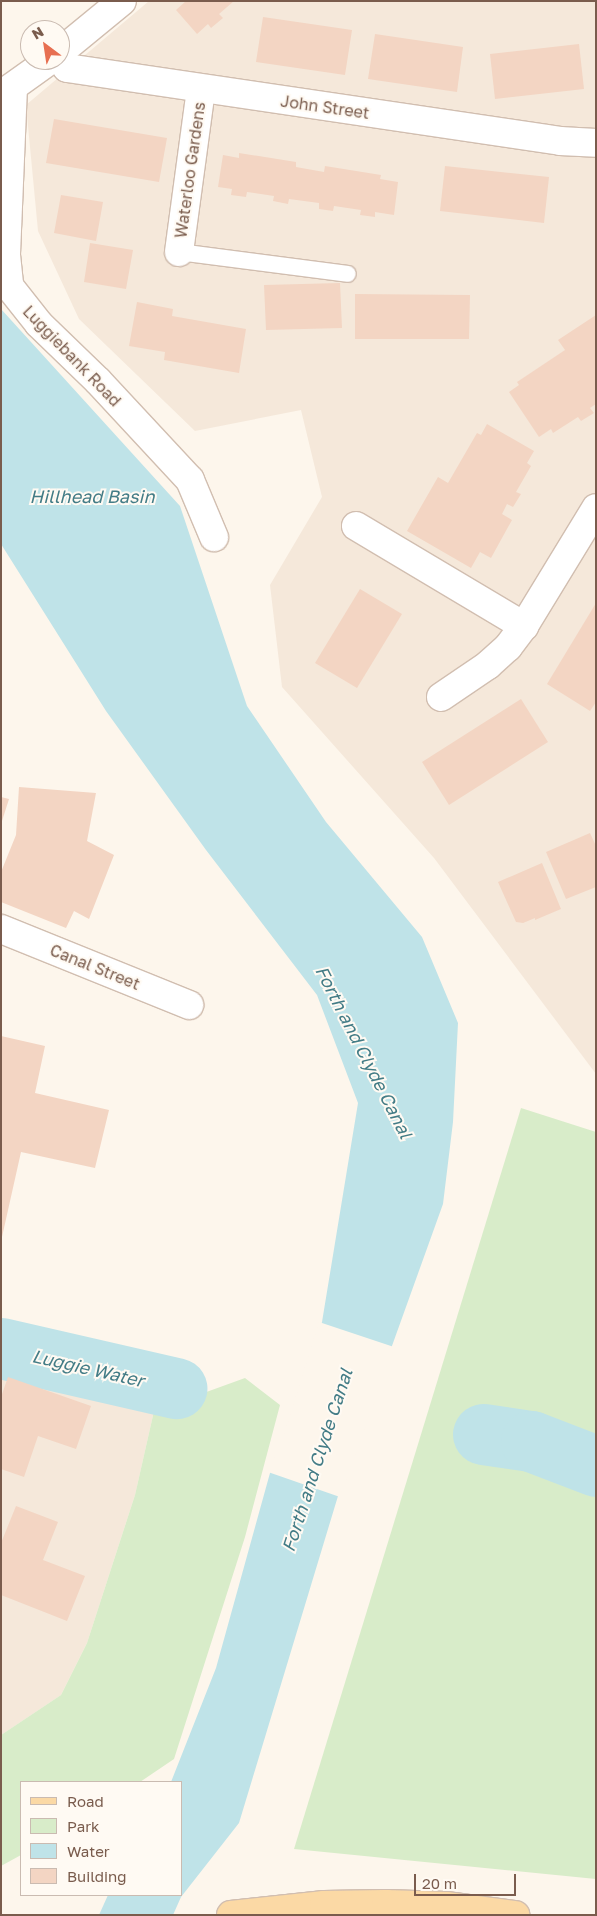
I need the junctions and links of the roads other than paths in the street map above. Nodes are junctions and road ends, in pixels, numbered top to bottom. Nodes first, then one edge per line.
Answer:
1 (122, 1) edge
2 (70, 44) edge
3 (70, 68) edge
4 (36, 70) edge
5 (201, 89) junction
6 (7, 91) edge
7 (596, 143) edge
8 (179, 252) joint
9 (348, 274) dead end
10 (596, 508) edge
11 (356, 526) dead end
12 (214, 537) dead end
13 (524, 626) junction
14 (440, 697) dead end
15 (1, 929) edge
16 (189, 1005) dead end
17 (244, 1913) edge
18 (515, 1915) edge

1 - 2 street
3 - 5 street, John Street
4 - 6 street
5 - 7 street, John Street
5 - 8 street, Waterloo Gardens
6 - 12 street, Luggiebank Road
8 - 9 lane
10 - 13 street
11 - 13 street
13 - 14 street
15 - 16 street, Canal Street
17 - 18 main road

